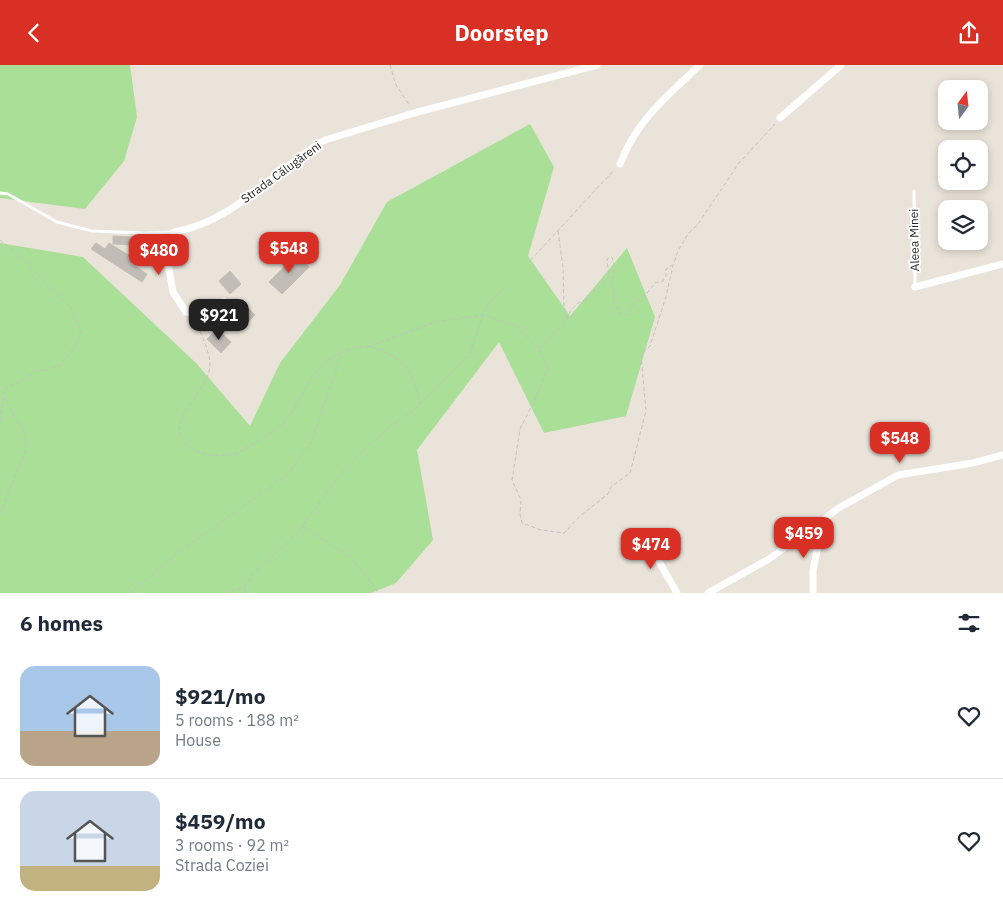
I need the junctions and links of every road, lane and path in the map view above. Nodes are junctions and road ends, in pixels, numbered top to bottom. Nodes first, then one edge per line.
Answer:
1 (390, 65) edge
2 (597, 65) edge
3 (700, 65) edge
4 (841, 65) edge
5 (414, 113) junction
6 (780, 118) joint
7 (620, 164) joint
8 (914, 191) dead end
9 (0, 193) edge
10 (558, 230) junction
11 (174, 232) junction
12 (0, 240) edge
13 (1003, 264) edge
14 (526, 265) dead end
15 (673, 265) junction
16 (506, 286) dead end
17 (915, 287) joint
18 (224, 301) dead end
19 (186, 313) junction
20 (484, 315) junction
21 (567, 319) junction
22 (367, 347) junction
23 (539, 349) junction
24 (342, 351) junction
25 (3, 395) junction
26 (421, 403) junction
27 (0, 424) edge
28 (1003, 455) edge
29 (0, 514) edge
30 (820, 523) junction
31 (302, 526) junction
32 (645, 537) dead end
33 (245, 587) junction
34 (130, 593) edge
35 (225, 593) edge
36 (244, 593) edge
37 (378, 593) edge
38 (677, 593) edge
39 (708, 593) edge
40 (813, 593) edge

1 - 5 path
2 - 5 street, Strada Călugăreni
3 - 7 street
4 - 6 street
5 - 11 street, Strada Călugăreni
6 - 15 path
7 - 10 path
8 - 17 lane, Aleea Minei
9 - 11 lane, Strada Călugăreni
10 - 14 path
10 - 21 path
11 - 19 street
12 - 25 path
13 - 17 street, Aleea Minei
15 - 21 path
15 - 23 path
16 - 20 path
18 - 19 street
19 - 24 path
20 - 22 path
20 - 23 path
20 - 26 path
21 - 23 path
22 - 24 path
22 - 26 path
24 - 34 path
25 - 27 path
25 - 29 path
26 - 31 path
28 - 30 street
30 - 39 street
30 - 40 street
31 - 33 path
31 - 37 path
32 - 38 street
33 - 35 path
33 - 36 path

